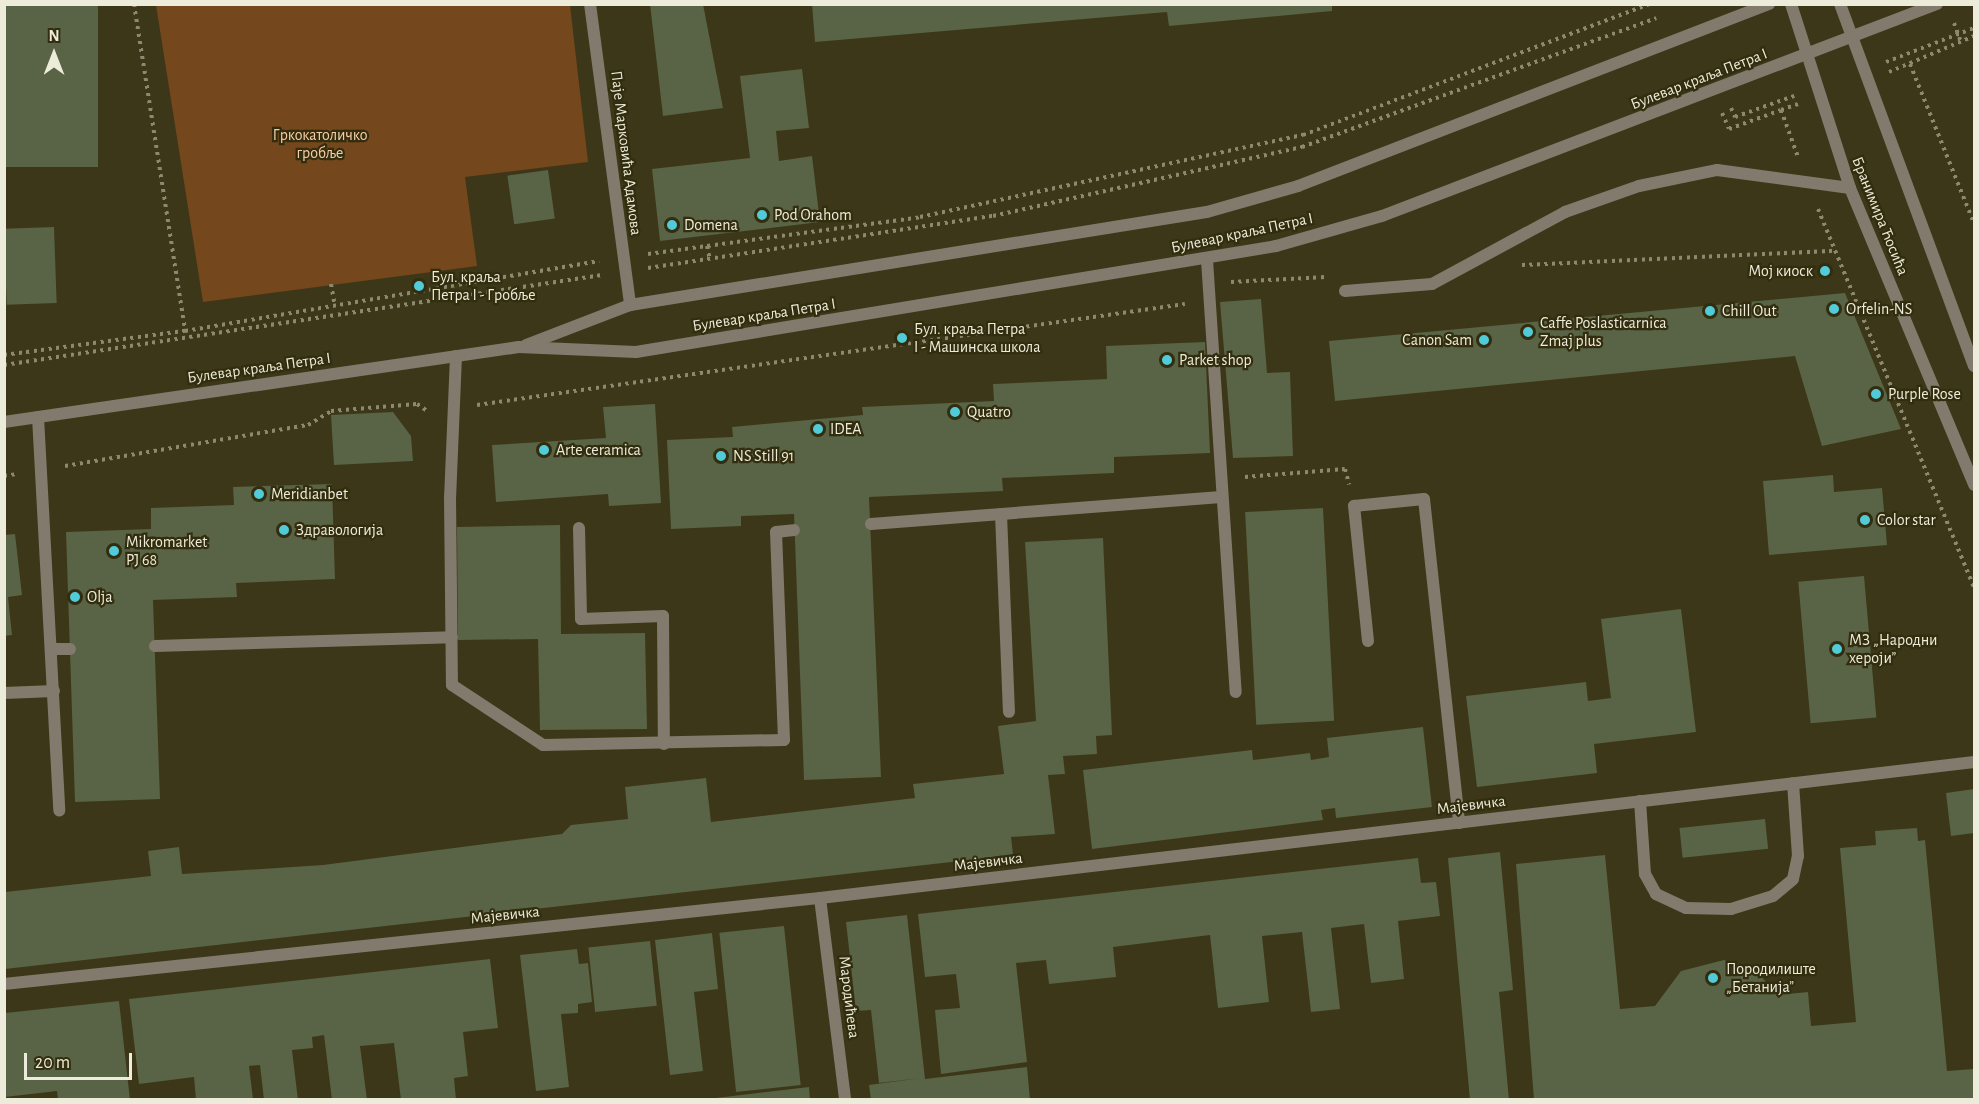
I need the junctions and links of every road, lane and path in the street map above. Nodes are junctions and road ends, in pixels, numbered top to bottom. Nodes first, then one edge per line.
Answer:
1 (134, 4) edge
2 (590, 4) edge
3 (1649, 4) edge
4 (1769, 4) edge
5 (1791, 4) edge
6 (1840, 4) edge
7 (1937, 4) edge
8 (1667, 14) dead end
9 (1974, 28) edge
10 (1958, 34) dead end
11 (1974, 36) edge
12 (1854, 38) junction
13 (1806, 57) junction
14 (1781, 110) dead end
15 (1729, 129) dead end
16 (1850, 188) junction
17 (1974, 223) edge
18 (623, 257) junction
19 (1207, 260) junction
20 (625, 272) junction
21 (331, 284) dead end
22 (1345, 291) dead end
23 (1209, 297) junction
24 (630, 305) junction
25 (334, 306) junction
26 (185, 331) junction
27 (519, 347) junction
28 (4, 355) edge
29 (456, 356) junction
30 (4, 365) edge
31 (1974, 366) edge
32 (454, 409) junction
33 (38, 417) junction
34 (4, 422) edge
35 (41, 470) junction
36 (4, 476) edge
37 (1220, 479) junction
38 (1974, 485) edge
39 (1221, 497) junction
40 (1354, 506) junction
41 (1001, 514) junction
42 (871, 525) dead end
43 (579, 528) dead end
44 (794, 531) dead end
45 (452, 637) junction
46 (1368, 641) dead end
47 (155, 646) dead end
48 (52, 649) junction
49 (70, 649) dead end
50 (54, 691) junction
51 (1236, 692) dead end
52 (4, 693) edge
53 (1009, 712) dead end
54 (664, 744) junction
55 (1974, 762) edge
56 (1793, 783) junction
57 (1640, 801) junction
58 (58, 810) dead end
59 (1459, 823) junction
60 (820, 898) junction
61 (4, 984) edge
62 (845, 1100) edge

1 - 26 path
2 - 18 street, Паје Марковића Адамова
3 - 18 path
4 - 24 street, Булевар краља Петра I
5 - 13 street, Бранимира Ћосића
6 - 12 street
7 - 12 street, Булевар краља Петра I
8 - 20 path
9 - 10 path
11 - 17 path
12 - 13 street, Булевар краља Петра I
12 - 31 street
13 - 16 street, Бранимира Ћосића
13 - 19 street, Булевар краља Петра I
14 - 15 path
16 - 22 street
16 - 38 street, Бранимира Ћосића
18 - 20 street, Паје Марковића Адамова
18 - 25 path
19 - 23 street
19 - 27 street, Булевар краља Петра I
20 - 24 street, Паје Марковића Адамова
20 - 30 path
21 - 25 path
23 - 32 path
23 - 37 street
24 - 27 street, Булевар краља Петра I
25 - 26 path
26 - 28 path
27 - 29 street, Булевар краља Петра I
29 - 32 street
29 - 33 street, Булевар краља Петра I
32 - 35 path
32 - 45 street
33 - 34 street, Булевар краља Петра I
33 - 35 street
35 - 36 path
35 - 48 street
37 - 39 street
37 - 40 path
39 - 41 street
39 - 51 street
40 - 46 street
40 - 59 street
41 - 42 street
41 - 53 street
43 - 54 street
44 - 54 street
45 - 47 street
45 - 54 street
48 - 49 street
48 - 50 street
50 - 52 street
50 - 58 street
55 - 56 street, Мајевичка
56 - 57 street, Мајевичка
56 - 57 street
57 - 59 street, Мајевичка
59 - 60 street, Мајевичка
60 - 61 street, Мајевичка
60 - 62 street, Мародићева

